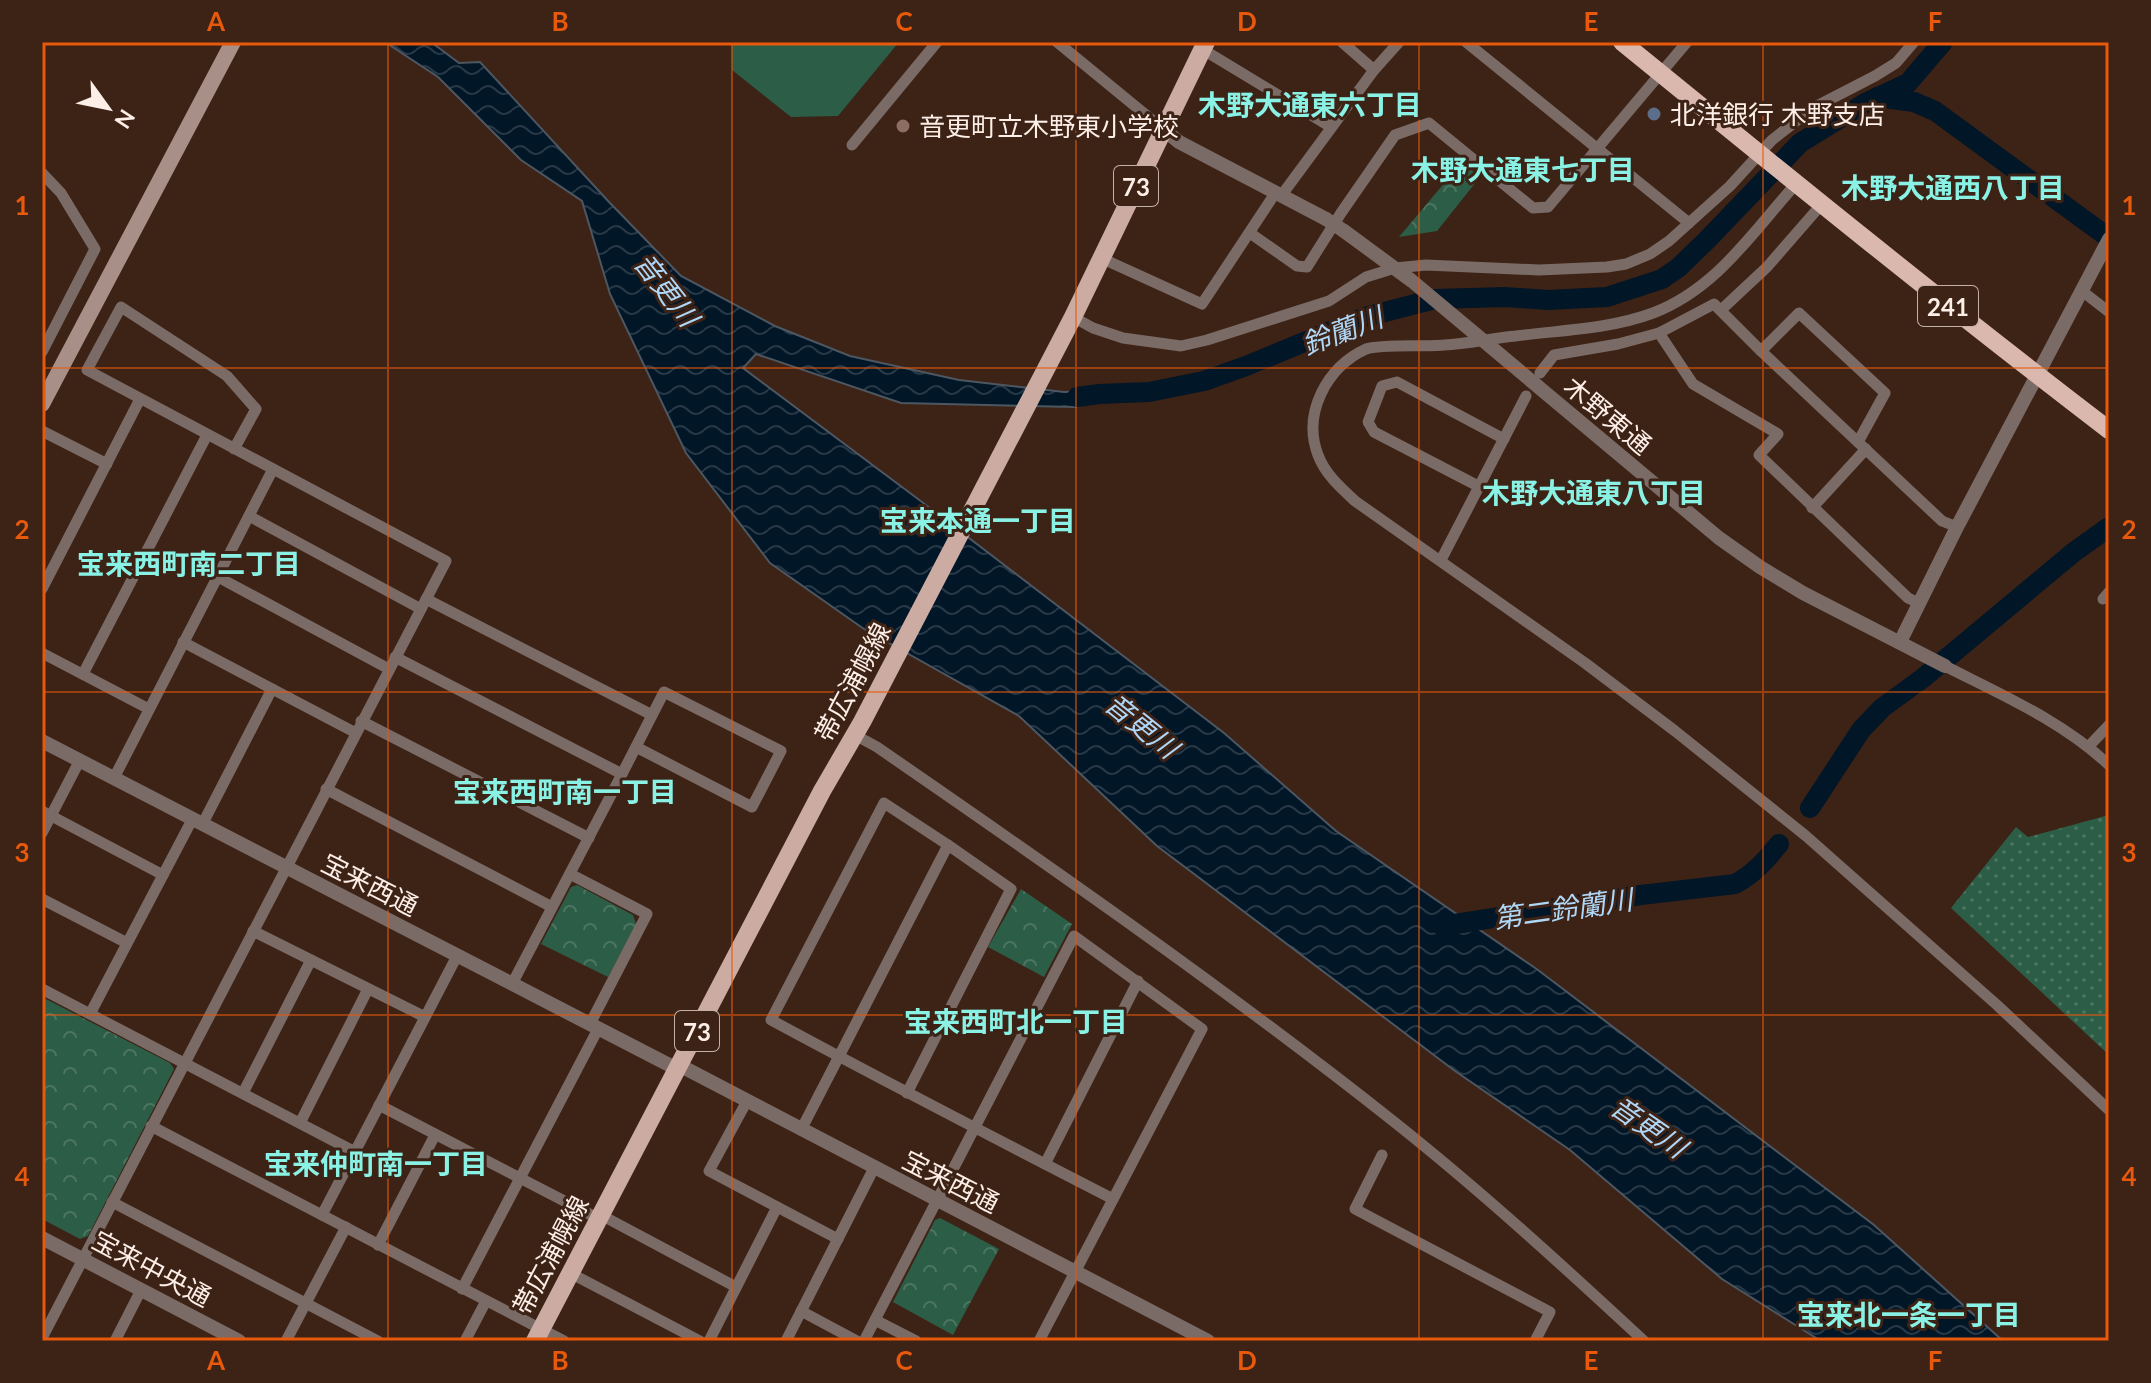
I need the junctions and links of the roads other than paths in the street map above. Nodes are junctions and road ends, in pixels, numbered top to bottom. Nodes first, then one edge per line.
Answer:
1 (233, 42) edge
2 (937, 42) edge
3 (1057, 42) edge
4 (1342, 42) edge
5 (1399, 42) edge
6 (1466, 42) edge
7 (1622, 42) edge
8 (1687, 42) edge
9 (1914, 42) edge
10 (1204, 46) edge
11 (1374, 70) junction
12 (1661, 74) junction
13 (1331, 127) junction
14 (1163, 129) junction
15 (852, 145) dead end
16 (1597, 149) junction
17 (1762, 158) junction
18 (42, 173) edge
19 (1792, 182) junction
20 (1278, 194) junction
21 (1821, 205) junction
22 (1689, 223) junction
23 (1250, 233) junction
24 (2106, 244) edge
25 (1101, 258) junction
26 (1395, 268) junction
27 (2082, 291) junction
28 (1721, 310) junction
29 (2109, 312) edge
30 (1069, 324) junction
31 (1659, 333) junction
32 (1481, 340) junction
33 (1761, 351) junction
34 (42, 352) edge
35 (1540, 373) dead end
36 (2037, 376) junction
37 (1526, 396) dead end
38 (140, 399) junction
39 (42, 404) edge
40 (2109, 430) edge
41 (42, 431) edge
42 (207, 435) junction
43 (1504, 439) junction
44 (1862, 446) junction
45 (234, 449) junction
46 (107, 464) junction
47 (273, 469) junction
48 (1480, 487) junction
49 (1812, 508) junction
50 (249, 516) junction
51 (1957, 527) junction
52 (1441, 560) junction
53 (218, 577) junction
54 (42, 589) edge
55 (1919, 603) junction
56 (423, 604) junction
57 (183, 642) junction
58 (1900, 642) junction
59 (42, 653) edge
60 (395, 657) junction
61 (1939, 663) joint
62 (389, 669) junction
63 (83, 674) junction
64 (272, 689) junction
65 (149, 709) junction
66 (652, 715) junction
67 (361, 721) junction
68 (2109, 725) edge
69 (858, 728) junction
70 (356, 733) junction
71 (42, 741) edge
72 (2089, 746) junction
73 (636, 747) junction
74 (80, 760) junction
75 (2109, 765) edge
76 (622, 774) junction
77 (114, 778) junction
78 (326, 789) junction
79 (47, 814) edge
80 (198, 821) junction
81 (42, 833) edge
82 (589, 838) junction
83 (948, 845) junction
84 (286, 867) junction
85 (570, 874) junction
86 (163, 875) junction
87 (42, 899) edge
88 (552, 907) junction
89 (253, 931) junction
90 (127, 943) junction
91 (457, 956) junction
92 (311, 960) junction
93 (1138, 981) junction
94 (512, 984) junction
95 (42, 989) edge
96 (368, 989) junction
97 (90, 1014) junction
98 (425, 1017) junction
99 (594, 1026) junction
100 (839, 1057) junction
101 (184, 1064) junction
102 (678, 1067) junction
103 (243, 1093) junction
104 (907, 1093) junction
105 (747, 1101) junction
106 (379, 1105) junction
107 (2109, 1110) edge
108 (300, 1123) junction
109 (151, 1126) junction
110 (974, 1128) junction
111 (801, 1130) junction
112 (435, 1135) junction
113 (355, 1152) junction
114 (1382, 1155) dead end
115 (1045, 1164) junction
116 (874, 1168) junction
117 (521, 1178) junction
118 (1113, 1199) junction
119 (936, 1200) junction
120 (112, 1202) junction
121 (777, 1207) junction
122 (322, 1215) junction
123 (600, 1217) junction
124 (346, 1227) junction
125 (42, 1238) edge
126 (838, 1239) junction
127 (378, 1245) junction
128 (82, 1259) junction
129 (1075, 1272) junction
130 (570, 1273) junction
131 (736, 1287) junction
132 (462, 1289) junction
133 (141, 1290) junction
134 (486, 1301) junction
135 (305, 1303) junction
136 (801, 1311) junction
137 (875, 1320) junction
138 (538, 1335) edge
139 (42, 1338) edge
140 (115, 1341) edge
141 (239, 1341) edge
142 (286, 1341) edge
143 (378, 1341) edge
144 (465, 1341) edge
145 (564, 1341) edge
146 (700, 1341) edge
147 (709, 1341) edge
148 (786, 1341) edge
149 (857, 1341) edge
150 (864, 1341) edge
151 (916, 1341) edge
152 (1039, 1341) edge
153 (1208, 1341) edge
154 (1535, 1341) edge
155 (1644, 1341) edge

1 - 39 main road
2 - 15 street
3 - 14 street
4 - 11 street
5 - 11 street
6 - 16 street
7 - 12 highway, 241
8 - 12 street
9 - 17 street
10 - 13 street
10 - 14 main road, 帯広浦幌線 / 73
11 - 13 street
12 - 16 street
12 - 17 highway, 241
13 - 20 street
14 - 20 street, 木野東通
14 - 25 main road, 帯広浦幌線 / 73
16 - 22 street
16 - 23 street
17 - 19 highway, 241
17 - 22 street
18 - 34 street
19 - 21 highway, 241
19 - 32 street
20 - 23 street
20 - 26 street, 木野東通, bridge
21 - 28 street
21 - 36 highway, 241
22 - 26 street
23 - 25 street
24 - 27 street
25 - 30 main road, 帯広浦幌線 / 73
26 - 30 street
26 - 32 street, 木野東通
27 - 29 street
27 - 36 street
28 - 31 street
28 - 33 street
30 - 69 main road, 帯広浦幌線 / 73
31 - 35 street
31 - 49 street
32 - 52 street
32 - 58 street, 木野東通
33 - 44 street
33 - 44 street
36 - 40 highway, 241
36 - 51 street
37 - 43 street
38 - 42 street
38 - 45 street
38 - 46 street
41 - 46 street
42 - 45 street
42 - 63 street
43 - 48 street
43 - 48 street
44 - 49 street
44 - 51 street
45 - 47 street
46 - 54 street
47 - 50 street
47 - 56 street
48 - 52 street
49 - 55 street
50 - 53 street
50 - 56 street
51 - 55 street
52 - 107 street
53 - 57 street
53 - 62 street
55 - 58 street
56 - 60 street
56 - 66 street
57 - 64 street
57 - 65 street
58 - 61 street, 木野東通
59 - 63 street
60 - 62 street
60 - 76 street
61 - 72 street
62 - 67 street
63 - 65 street
64 - 70 street
64 - 80 street
65 - 77 street
66 - 73 street
66 - 73 street
67 - 70 street
67 - 82 street
68 - 72 street
69 - 102 main road, 帯広浦幌線 / 73
69 - 155 street
70 - 78 street
71 - 74 street, 宝来西通
72 - 75 street
73 - 76 street
74 - 77 street, 宝来西通
74 - 79 street
76 - 82 street
77 - 80 street, 宝来西通
78 - 84 street
78 - 88 street
79 - 81 street
79 - 86 street
80 - 84 street, 宝来西通
80 - 86 street
82 - 85 street
83 - 100 street
83 - 100 street
83 - 104 street
84 - 89 street
84 - 91 street, 宝来西通
85 - 88 street
85 - 99 street
86 - 90 street
87 - 90 street
88 - 94 street
89 - 92 street
89 - 101 street
90 - 97 street
91 - 94 street, 宝来西通
91 - 98 street
92 - 96 street
92 - 103 street
93 - 110 street
93 - 115 street
93 - 118 street
94 - 99 street, 宝来西通
95 - 97 street
96 - 98 street
96 - 108 street
97 - 101 street
98 - 106 street
99 - 102 street, 宝来西通
99 - 117 street
100 - 104 street
100 - 111 street
101 - 103 street
101 - 109 street
102 - 105 street, 宝来西通
102 - 123 main road, 帯広浦幌線 / 73
103 - 108 street
104 - 110 street
105 - 111 street, 宝来西通
105 - 121 street
106 - 112 street
106 - 113 street
108 - 113 street
109 - 120 street
109 - 122 street
110 - 115 street
110 - 119 street
111 - 116 street, 宝来西通
112 - 117 street
112 - 127 street
113 - 122 street
114 - 154 street
115 - 118 street
116 - 119 street, 宝来西通
116 - 126 street
117 - 123 street
117 - 132 street
118 - 129 street
119 - 129 street, 宝来西通
119 - 137 street
120 - 128 street
120 - 135 street
121 - 126 street
121 - 131 street
122 - 124 street
123 - 130 main road, 帯広浦幌線 / 73
123 - 131 street
124 - 127 street
124 - 135 street
125 - 128 street, 宝来中央通
126 - 136 street
127 - 132 street
128 - 133 street, 宝来中央通
128 - 139 street
129 - 152 street
129 - 153 street, 宝来西通
130 - 138 main road, 帯広浦幌線 / 73
130 - 146 street
131 - 147 street
132 - 134 street
133 - 140 street
133 - 141 street, 宝来中央通
134 - 138 street
134 - 144 street
135 - 142 street
135 - 143 street
136 - 148 street
136 - 149 street
137 - 150 street
137 - 151 street
138 - 145 street

